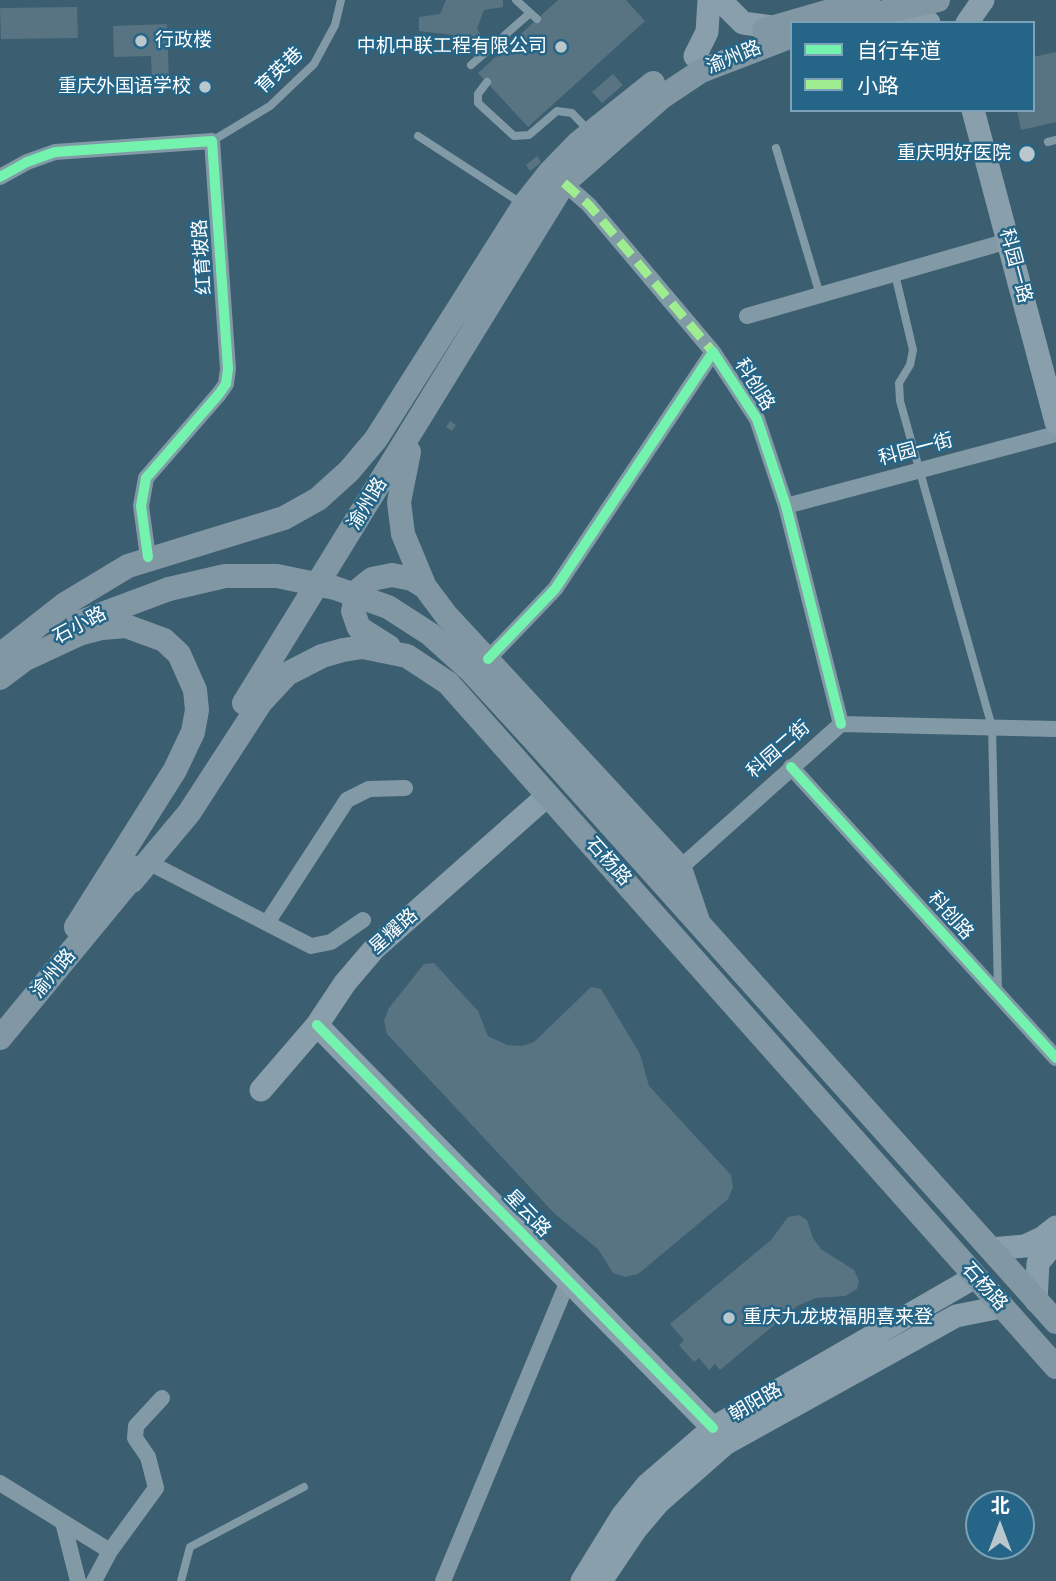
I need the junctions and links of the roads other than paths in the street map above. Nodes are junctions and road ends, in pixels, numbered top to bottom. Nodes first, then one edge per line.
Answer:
1 (341, 0) edge
2 (516, 0) edge
3 (938, 0) edge
4 (983, 0) edge
5 (718, 4) edge
6 (866, 8) edge
7 (820, 21) edge
8 (842, 21) edge
9 (926, 21) edge
10 (968, 21) edge
11 (782, 32) edge
12 (695, 56) junction
13 (471, 65) dead end
14 (487, 82) dead end
15 (974, 112) edge
16 (591, 133) junction
17 (418, 136) dead end
18 (212, 141) junction
19 (776, 148) dead end
20 (0, 177) edge
21 (564, 183) junction
22 (524, 205) junction
23 (1008, 241) junction
24 (895, 274) junction
25 (820, 295) junction
26 (747, 316) dead end
27 (713, 352) junction
28 (424, 412) junction
29 (1056, 422) edge
30 (1056, 434) edge
31 (919, 470) junction
32 (786, 506) junction
33 (148, 557) junction
34 (425, 587) junction
35 (407, 656) junction
36 (11, 658) edge
37 (488, 659) junction
38 (0, 678) edge
39 (841, 724) junction
40 (992, 727) junction
41 (1056, 729) edge
42 (537, 743) joint
43 (790, 767) junction
44 (405, 788) dead end
45 (548, 795) junction
46 (680, 868) junction
47 (140, 872) junction
48 (363, 920) dead end
49 (267, 923) junction
50 (702, 931) junction
51 (998, 994) junction
52 (317, 1025) junction
53 (6, 1031) edge
54 (1056, 1058) edge
55 (261, 1090) dead end
56 (1056, 1227) edge
57 (1056, 1241) edge
58 (991, 1250) junction
59 (975, 1277) junction
60 (568, 1281) junction
61 (1036, 1301) junction
62 (1002, 1307) junction
63 (1056, 1322) edge
64 (895, 1324) junction
65 (905, 1345) junction
66 (1056, 1367) edge
67 (162, 1398) dead end
68 (713, 1428) junction
69 (0, 1483) edge
70 (304, 1487) dead end
71 (63, 1522) junction
72 (110, 1551) junction
73 (78, 1581) edge
74 (94, 1581) edge
75 (181, 1581) edge
76 (443, 1581) edge
77 (582, 1581) edge
78 (601, 1581) edge

1 - 18 lane, 育英巷
2 - 13 lane
3 - 6 main road, 渝州路
4 - 10 street
5 - 11 street
5 - 12 street
6 - 7 main road, 渝州路
6 - 8 main road, 渝州路
6 - 9 street
11 - 12 main road, 渝州路
11 - 21 main road, 渝州路
12 - 16 main road, 渝州路
14 - 16 lane
15 - 23 street, 科园一路
16 - 22 main road, 渝州路
17 - 22 lane
18 - 20 street
18 - 33 street, 红育坡路
19 - 25 lane
21 - 27 street
21 - 28 main road, 渝州路
22 - 33 main road, 渝州路
23 - 24 street
23 - 29 street, 科园一路
24 - 25 street
24 - 31 lane
25 - 26 street
27 - 32 street, 科创路
27 - 37 street, 科创路
28 - 34 main road
28 - 47 main road, 渝州路
30 - 31 street, 科园一街
31 - 32 street, 科园一街
31 - 40 lane
32 - 39 street, 科创路
33 - 36 main road, 渝州路
34 - 35 main road
34 - 37 main road
35 - 45 main road, 石杨路
35 - 47 main road, 石杨路
36 - 38 main road, 石小路
36 - 42 main road, 石小路, bridge
36 - 53 main road
37 - 46 main road
39 - 40 street, 科园二街
39 - 43 street, 科园二街
40 - 41 street, 科园二街
40 - 51 lane
42 - 50 main road, 石杨路
43 - 46 street, 科园二街
43 - 51 street, 科创路
44 - 49 street
45 - 52 street, 星耀路
45 - 59 main road, 石杨路
46 - 50 main road
47 - 49 street
47 - 53 main road, 渝州路
48 - 49 street
50 - 58 main road, 石杨路
51 - 54 street, 科创路
52 - 55 street, 星耀路
52 - 60 street, 星云路
56 - 58 street
57 - 61 street
58 - 61 main road, 石杨路
59 - 62 main road, 石杨路
59 - 64 street, 朝阳路
60 - 68 street, 星云路
60 - 76 street
61 - 63 main road, 石杨路
62 - 65 street, 朝阳路
62 - 66 main road, 石杨路
64 - 65 street
64 - 68 street, 朝阳路
65 - 78 street, 朝阳路
67 - 72 street
68 - 77 street, 朝阳路
69 - 71 street
70 - 75 lane
71 - 72 street
71 - 73 street
72 - 74 street

